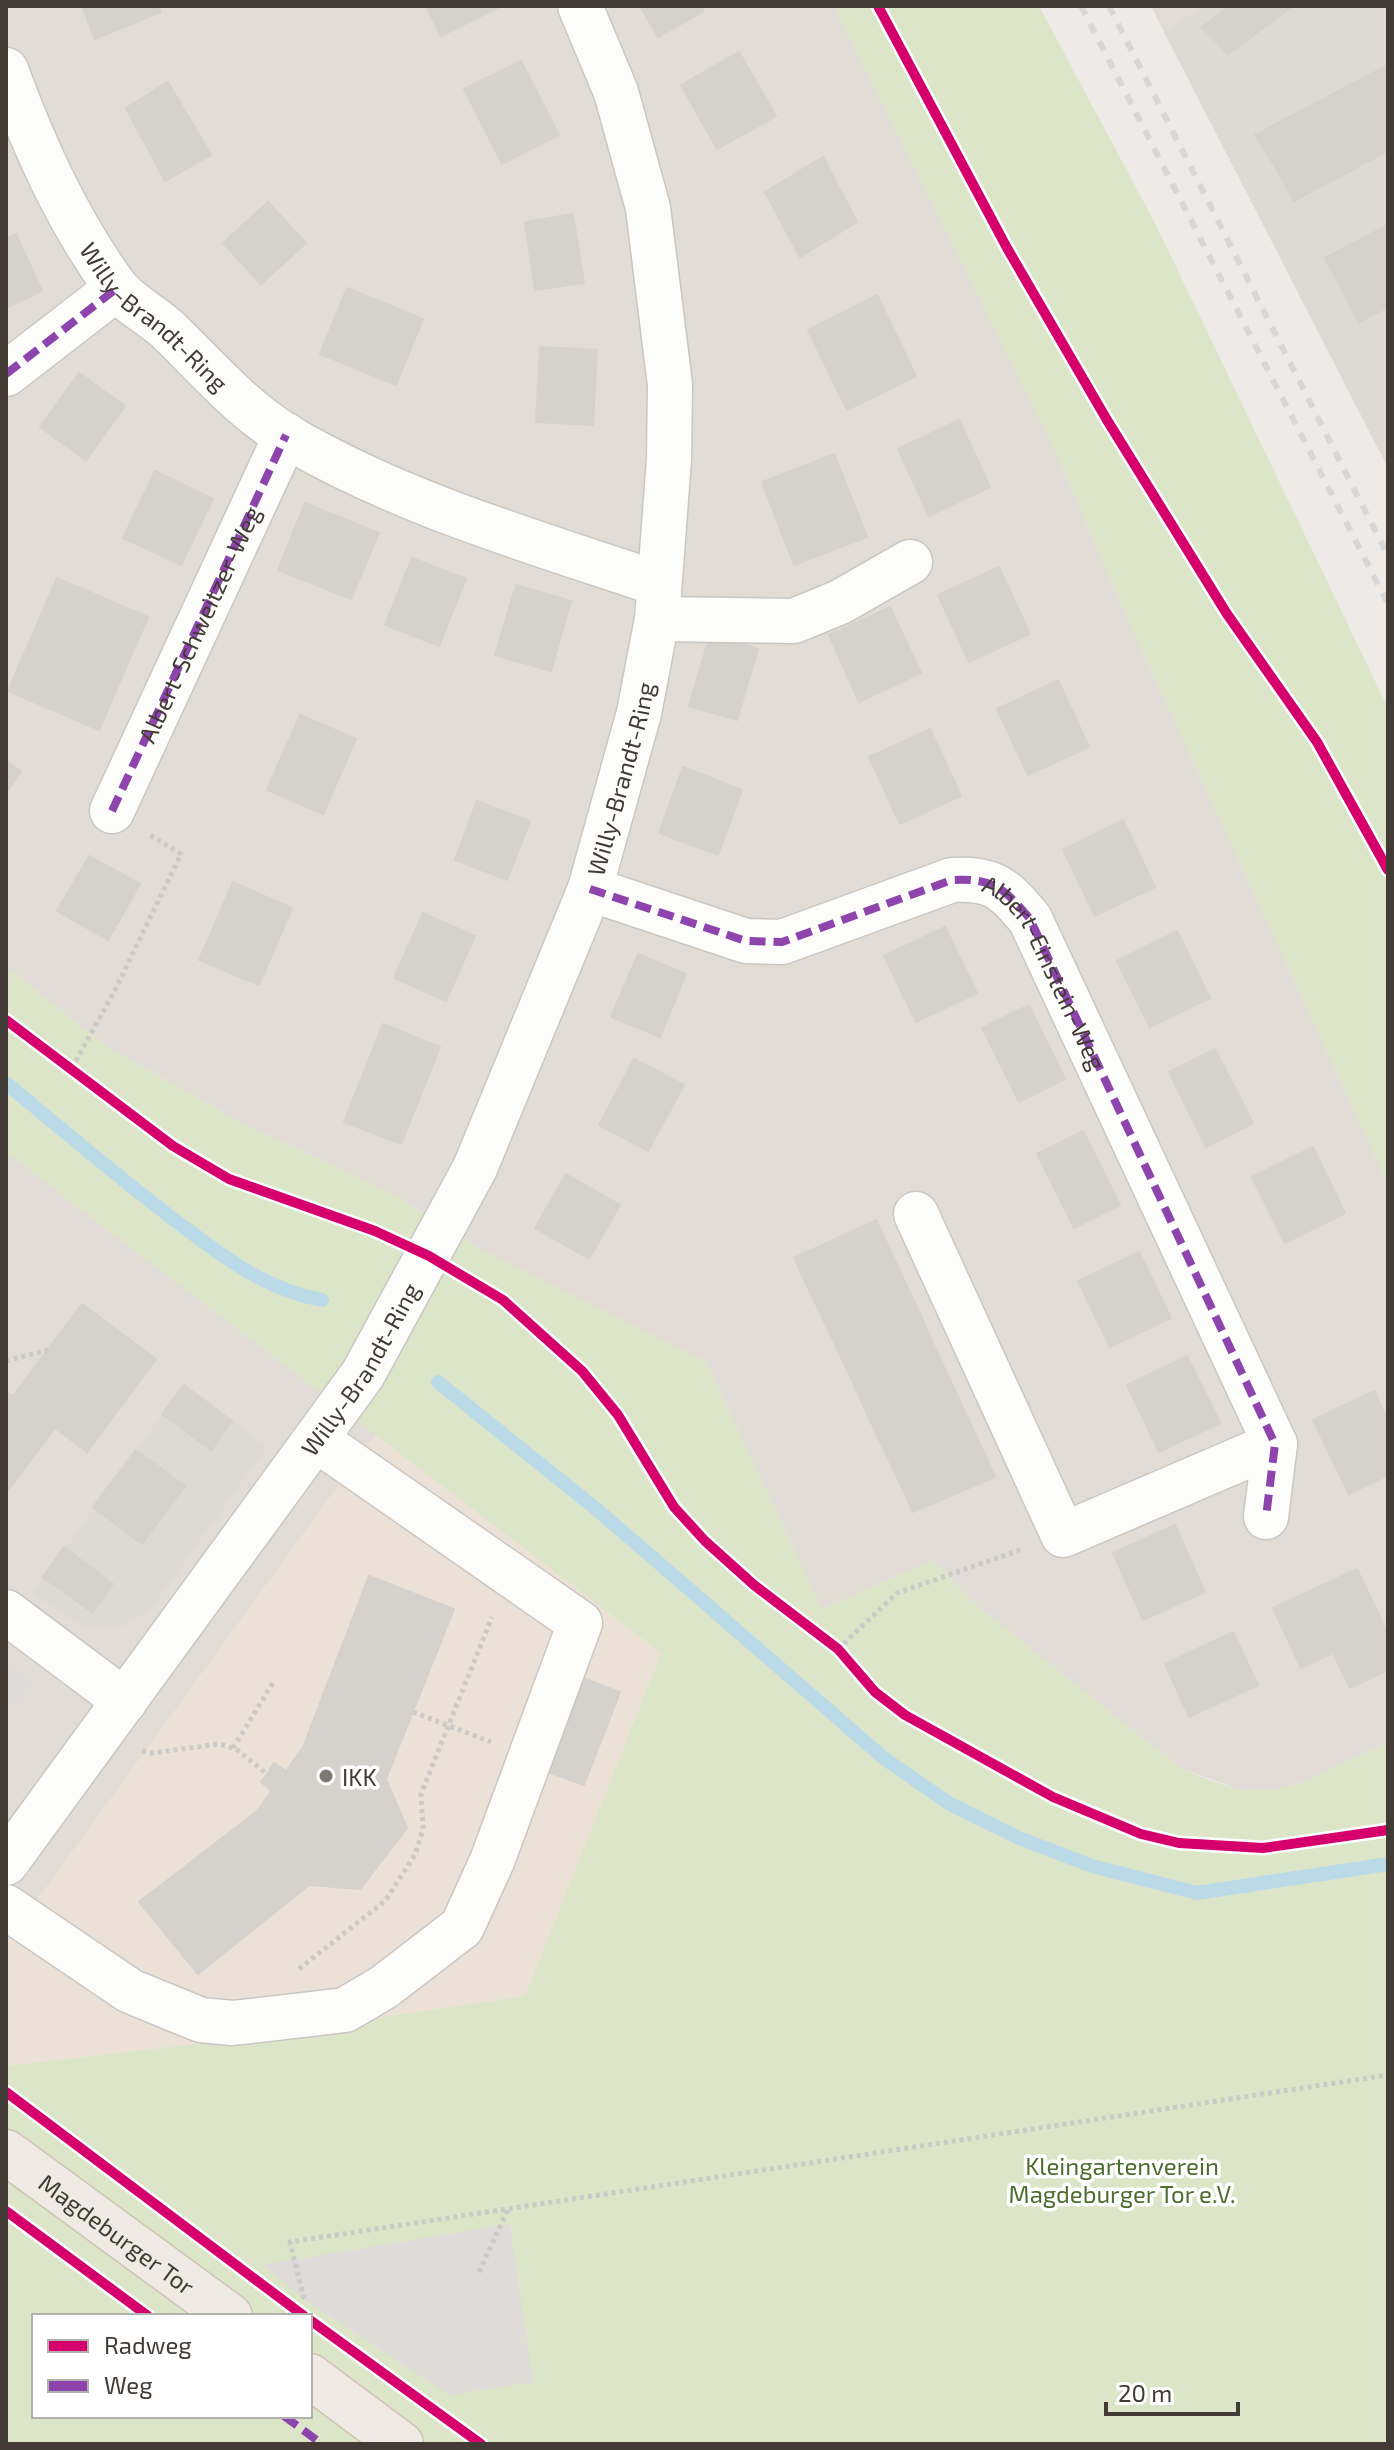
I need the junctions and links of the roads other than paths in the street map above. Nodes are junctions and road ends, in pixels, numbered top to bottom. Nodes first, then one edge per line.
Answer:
1 (580, 6) edge
2 (6, 70) edge
3 (116, 289) junction
4 (6, 374) edge
5 (286, 435) junction
6 (910, 562) dead end
7 (658, 602) junction
8 (112, 811) road end
9 (590, 889) junction
10 (916, 1214) dead end
11 (317, 1440) junction
12 (1275, 1444) junction
13 (1266, 1517) dead end
14 (6, 1612) edge
15 (125, 1701) junction
16 (6, 1863) edge
17 (6, 1907) edge
18 (6, 2152) edge
19 (227, 2314) edge
20 (312, 2377) edge
21 (401, 2444) edge

1 - 7 street, Willy-Brandt-Ring
2 - 3 street, Willy-Brandt-Ring
3 - 4 street
3 - 5 street, Willy-Brandt-Ring
5 - 7 street, Willy-Brandt-Ring
5 - 8 street, Albert-Schweitzer-Weg
6 - 7 street
7 - 9 street, Willy-Brandt-Ring
9 - 11 street, Willy-Brandt-Ring
9 - 12 street, Albert-Einstein-Weg
10 - 12 street
11 - 15 street, Willy-Brandt-Ring
11 - 17 street
12 - 13 street
14 - 15 street
15 - 16 street, Willy-Brandt-Ring
18 - 19 main road, Magdeburger Tor
20 - 21 main road

